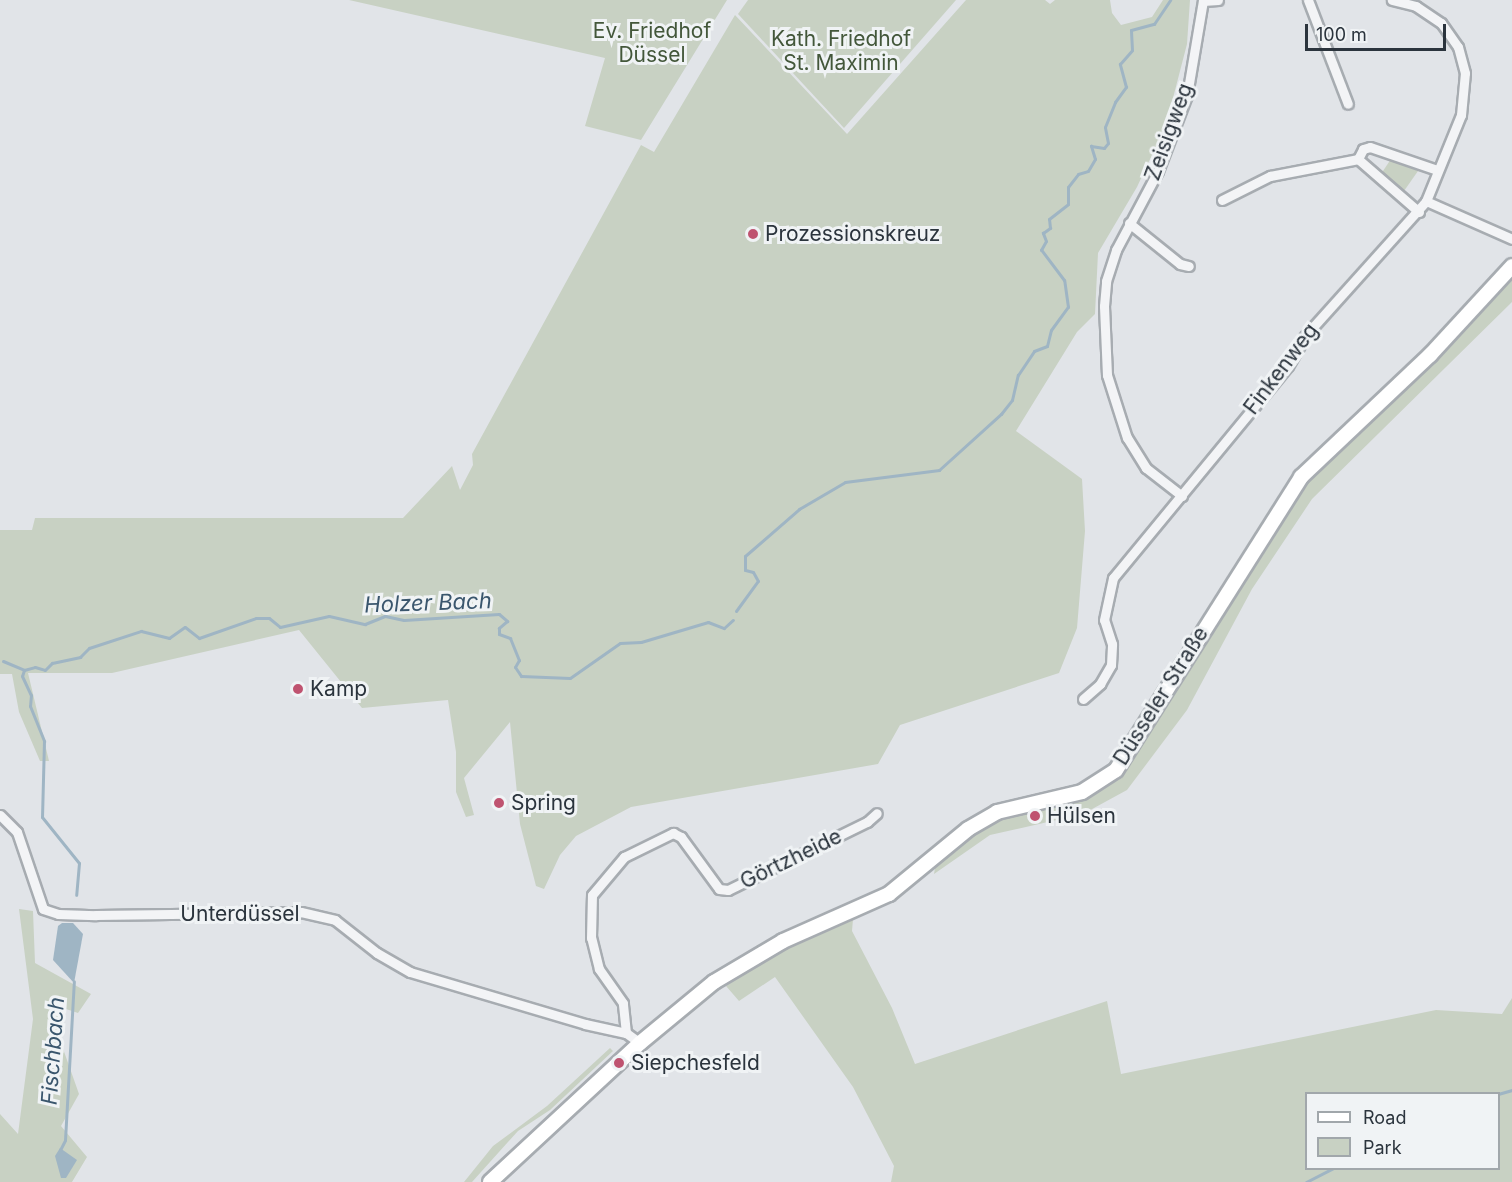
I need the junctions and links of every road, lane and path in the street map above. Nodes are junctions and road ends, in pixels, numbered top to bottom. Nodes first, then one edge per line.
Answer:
1 (1218, 0) edge
2 (1308, 0) edge
3 (1392, 0) edge
4 (1203, 1) edge
5 (1348, 104) dead end
6 (1358, 159) junction
7 (1437, 170) junction
8 (1222, 200) dead end
9 (1426, 201) junction
10 (1419, 212) junction
11 (1129, 223) junction
12 (1512, 239) edge
13 (1189, 266) dead end
14 (1512, 266) edge
15 (1182, 496) junction
16 (1083, 699) dead end
17 (877, 813) dead end
18 (0, 815) edge
19 (626, 1033) junction
20 (640, 1043) junction
21 (490, 1182) edge

1 - 4 street
2 - 5 street
3 - 7 street, Finkenweg
4 - 11 street, Zeisigweg
6 - 7 street
6 - 8 street
6 - 10 street
7 - 9 street, Finkenweg
9 - 10 street, Finkenweg
9 - 12 street
10 - 15 street, Finkenweg
11 - 13 street
11 - 15 street, Zeisigweg
14 - 20 main road, Düsseler Straße
15 - 16 street, Finkenweg
17 - 19 street, Görtzheide
18 - 19 street, Unterdüssel
19 - 20 street
20 - 21 main road, Düsseler Straße

